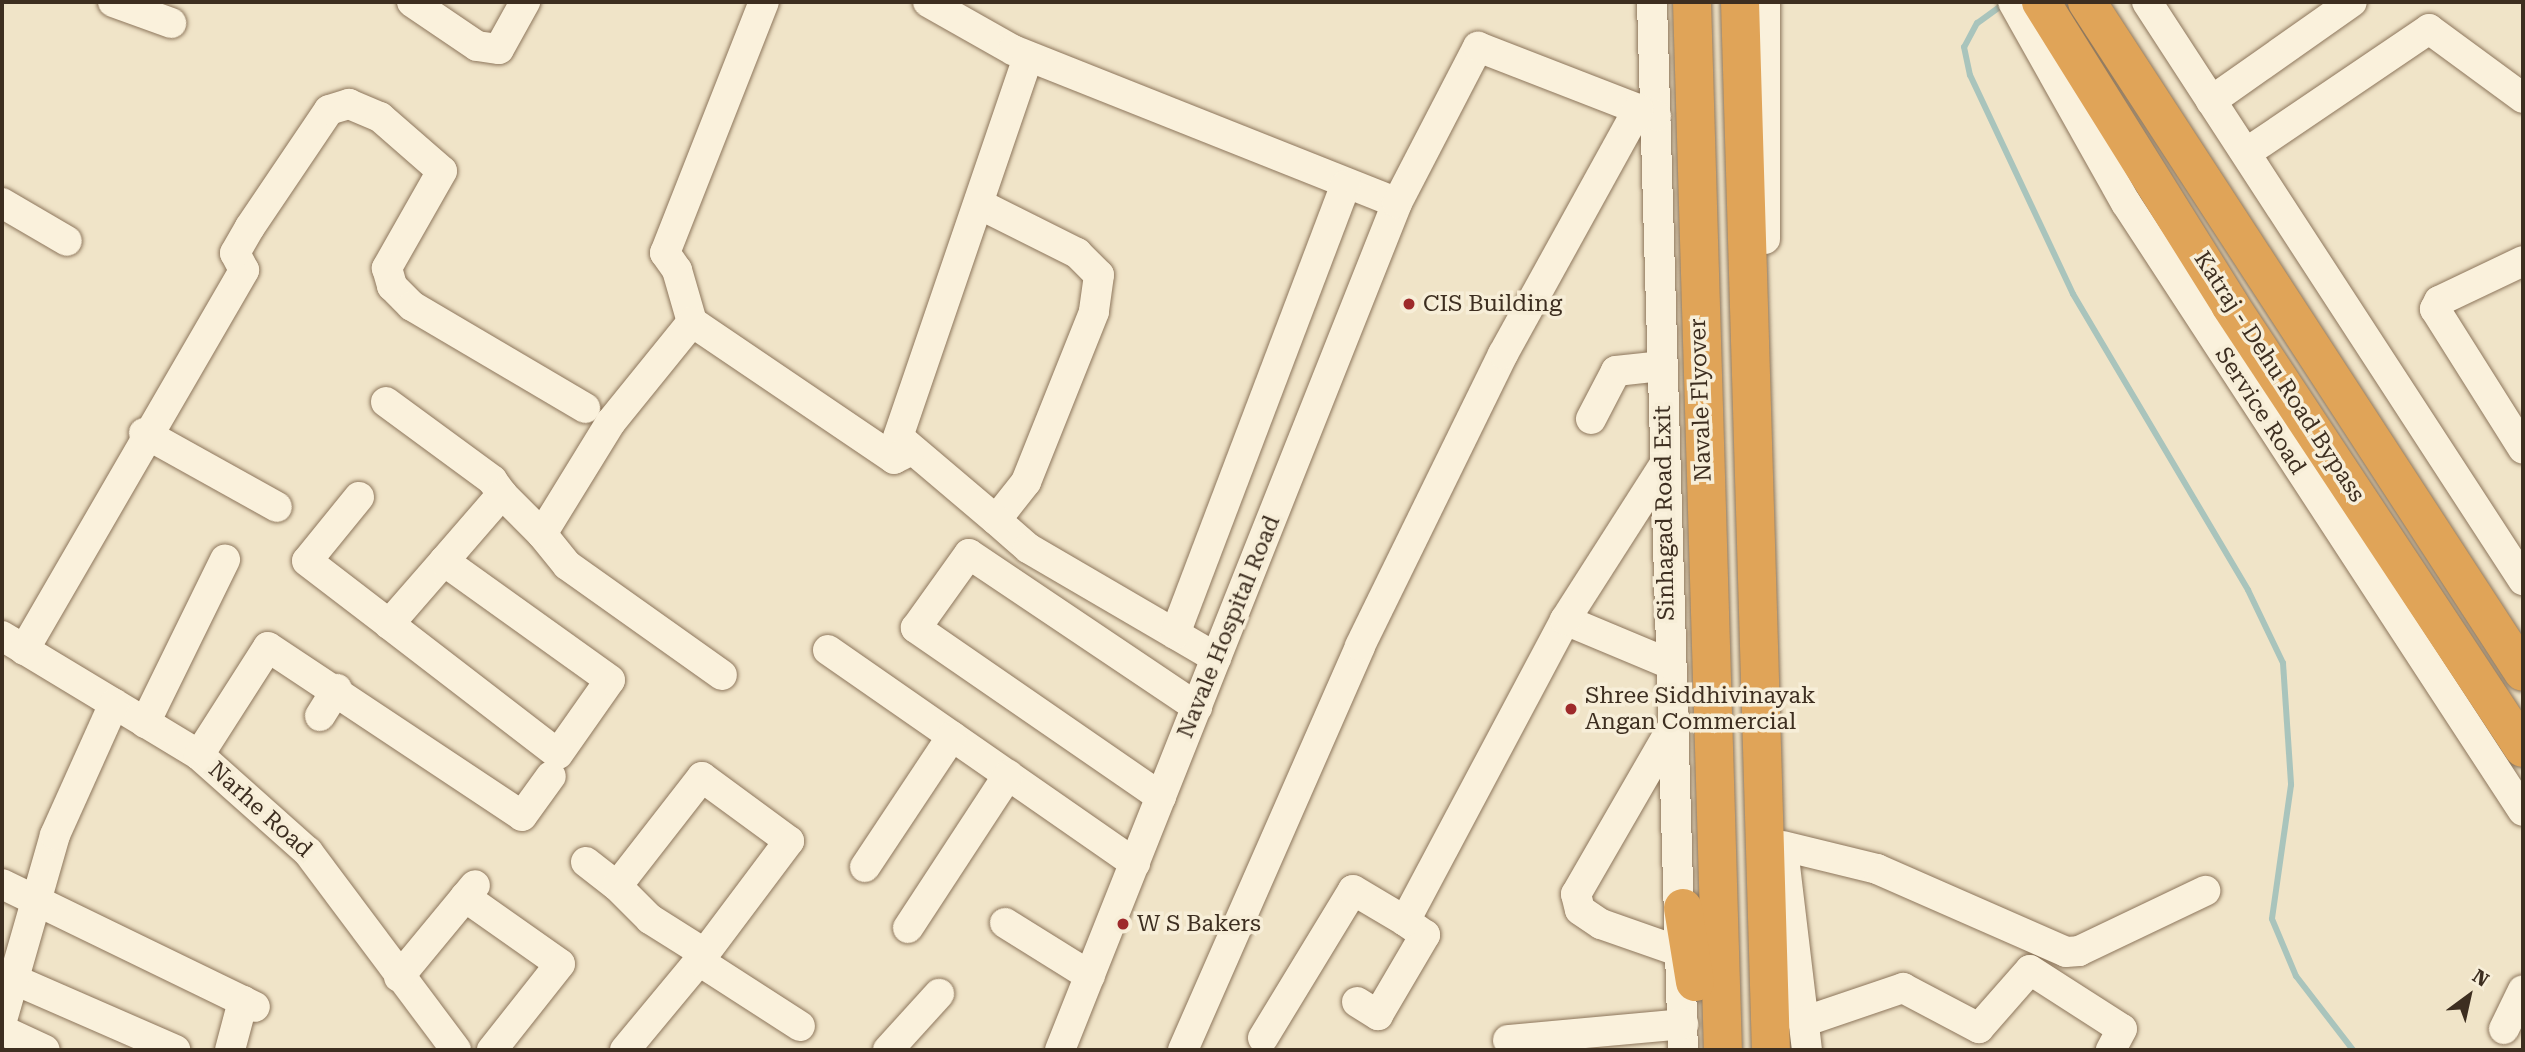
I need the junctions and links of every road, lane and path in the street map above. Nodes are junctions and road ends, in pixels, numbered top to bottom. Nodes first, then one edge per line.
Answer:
1 (113, 2) edge
2 (412, 2) edge
3 (525, 2) edge
4 (764, 2) edge
5 (928, 2) edge
6 (1652, 2) edge
7 (1692, 2) edge
8 (1740, 2) edge
9 (1765, 2) edge
10 (2013, 2) edge
11 (2040, 2) edge
12 (2352, 2) edge
13 (2149, 4) edge
14 (2095, 14) edge
15 (171, 23) dead end
16 (2053, 48) junction
17 (1028, 57) junction
18 (2523, 98) edge
19 (2211, 101) junction
20 (1647, 113) junction
21 (2246, 153) junction
22 (1346, 185) junction
23 (1397, 203) junction
24 (2, 204) edge
25 (979, 204) junction
26 (67, 241) dead end
27 (2523, 261) edge
28 (692, 322) junction
29 (1661, 366) junction
30 (386, 402) dead end
31 (585, 408) dead end
32 (1591, 419) dead end
33 (144, 433) junction
34 (2523, 449) edge
35 (909, 451) junction
36 (1664, 465) junction
37 (502, 494) junction
38 (359, 497) dead end
39 (277, 506) dead end
40 (996, 520) junction
41 (542, 534) junction
42 (225, 560) dead end
43 (444, 562) junction
44 (2523, 580) edge
45 (1565, 620) junction
46 (389, 624) junction
47 (1175, 634) junction
48 (13, 643) edge
49 (828, 650) dead end
50 (1216, 658) junction
51 (1668, 663) junction
52 (2523, 672) edge
53 (722, 675) dead end
54 (337, 689) junction
55 (114, 705) junction
56 (1197, 707) junction
57 (320, 716) dead end
58 (1677, 721) junction
59 (145, 723) junction
60 (952, 736) junction
61 (2523, 748) edge
62 (199, 755) junction
63 (1007, 775) junction
64 (551, 776) dead end
65 (1161, 797) junction
66 (2523, 811) edge
67 (1783, 846) junction
68 (586, 862) dead end
69 (1135, 863) junction
70 (865, 867) dead end
71 (2, 884) edge
72 (617, 886) junction
73 (2205, 891) dead end
74 (37, 903) junction
75 (1683, 908) junction
76 (1405, 921) junction
77 (1004, 923) dead end
78 (908, 928) dead end
79 (1681, 951) junction
80 (702, 957) junction
81 (1090, 976) junction
82 (399, 977) junction
83 (15, 979) junction
84 (2523, 990) edge
85 (939, 994) dead end
86 (1357, 1002) dead end
87 (2, 1020) edge
88 (800, 1026) dead end
89 (2504, 1029) dead end
90 (2, 1030) edge
91 (1263, 1038) dead end
92 (1508, 1040) dead end
93 (1785, 1040) edge
94 (1689, 1041) edge
95 (45, 1050) edge
96 (175, 1050) edge
97 (230, 1050) edge
98 (456, 1050) edge
99 (492, 1050) edge
100 (625, 1050) edge
101 (888, 1050) edge
102 (1060, 1050) edge
103 (1183, 1050) edge
104 (1723, 1050) edge
105 (2111, 1050) edge

1 - 15 street
2 - 3 street
4 - 28 street
5 - 17 street
6 - 20 street, Sinhagad Road Exit
7 - 104 highway, Navale Flyover
8 - 93 highway, Navale Flyover
9 - 67 street
10 - 16 street, Service Road
11 - 16 highway, Katraj - Dehu Road Bypass
12 - 19 street
13 - 19 street
14 - 52 highway, Katraj - Dehu Road Bypass
16 - 61 highway, Katraj - Dehu Road Bypass
16 - 66 street, Service Road
17 - 22 street
17 - 25 street
18 - 21 street
19 - 21 street
20 - 23 street, Navale Hospital Road
20 - 29 street, Sinhagad Road Exit
20 - 103 street
21 - 44 street
22 - 23 street
22 - 47 street
23 - 50 street, Navale Hospital Road
24 - 26 street
25 - 35 street
25 - 40 street
27 - 34 street
28 - 35 street
28 - 41 street
29 - 32 street
29 - 36 street, Sinhagad Road Exit
30 - 37 street
31 - 33 street
33 - 39 street
33 - 48 street
35 - 40 street
36 - 45 street
36 - 51 street, Sinhagad Road Exit
37 - 41 street
37 - 43 street
38 - 46 street
40 - 47 street
41 - 53 street
42 - 59 street
43 - 46 street
43 - 46 street
45 - 51 street
45 - 76 street
47 - 50 street
48 - 55 street, Narhe Road
49 - 60 street
50 - 56 street, Navale Hospital Road
51 - 58 street, Sinhagad Road Exit
54 - 57 street
54 - 62 street
54 - 64 street
55 - 59 street, Narhe Road
55 - 74 street
56 - 65 street, Navale Hospital Road
56 - 65 street
58 - 75 street, Sinhagad Road Exit
58 - 79 street
59 - 62 street, Narhe Road
60 - 63 street
60 - 70 street
62 - 82 street, Narhe Road
63 - 69 street
63 - 78 street
65 - 69 street, Navale Hospital Road
67 - 73 street
67 - 93 street
68 - 72 street
69 - 81 street, Navale Hospital Road
71 - 74 street
72 - 80 street
72 - 80 street
74 - 83 street
74 - 97 street
75 - 79 street, Sinhagad Road Exit
75 - 94 highway
76 - 86 street
76 - 91 street
77 - 81 street
79 - 94 street, Sinhagad Road Exit
80 - 88 street
80 - 100 street
81 - 102 street, Navale Hospital Road
82 - 98 street, Narhe Road
82 - 99 street
83 - 87 street
83 - 96 street
84 - 89 street
85 - 101 street
90 - 95 street
92 - 94 street
93 - 105 street

